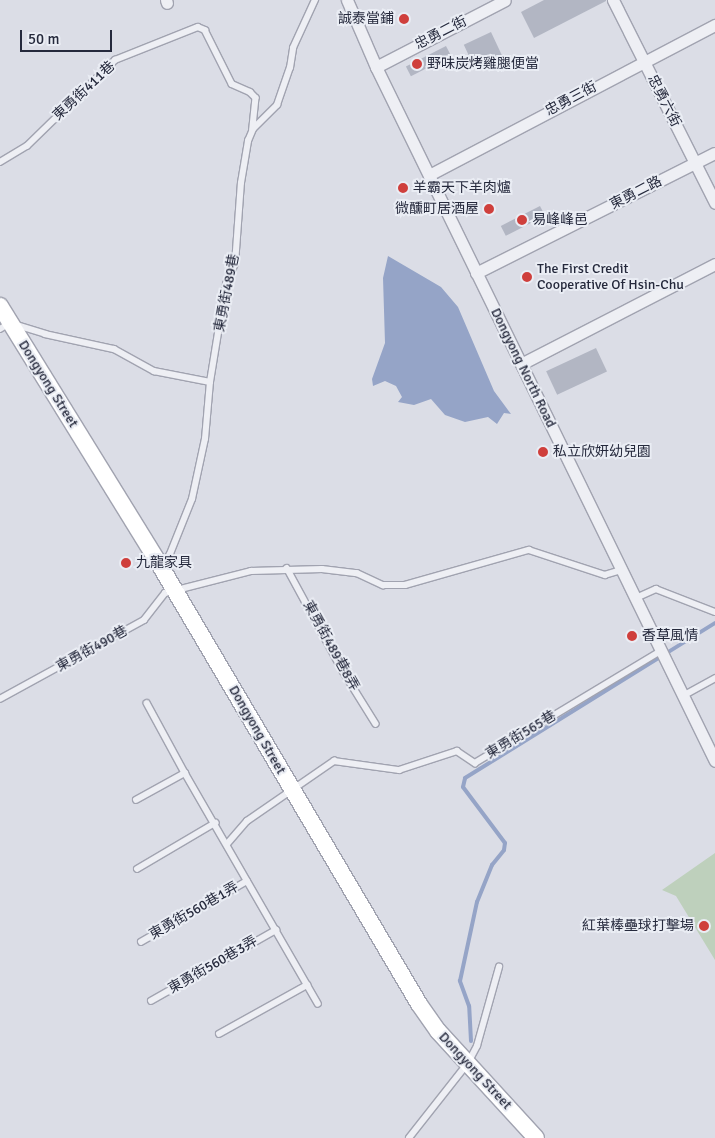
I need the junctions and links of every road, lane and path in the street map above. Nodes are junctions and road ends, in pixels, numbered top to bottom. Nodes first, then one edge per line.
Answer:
1 (315, 0) edge
2 (347, 0) edge
3 (479, 0) edge
4 (505, 0) edge
5 (613, 0) edge
6 (484, 11) junction
7 (715, 25) edge
8 (644, 61) junction
9 (376, 67) junction
10 (253, 129) junction
11 (715, 153) edge
12 (0, 162) edge
13 (696, 163) junction
14 (428, 175) junction
15 (715, 203) edge
16 (715, 264) edge
17 (476, 273) junction
18 (0, 306) edge
19 (5, 326) edge
20 (521, 364) junction
21 (210, 382) junction
22 (161, 567) junction
23 (287, 568) junction
24 (622, 570) junction
25 (175, 591) junction
26 (636, 598) junction
27 (715, 612) edge
28 (663, 655) junction
29 (715, 678) edge
30 (683, 696) junction
31 (0, 700) edge
32 (147, 703) dead end
33 (376, 724) dead end
34 (715, 761) edge
35 (185, 773) junction
36 (292, 790) junction
37 (136, 800) dead end
38 (215, 823) junction
39 (227, 844) junction
40 (138, 868) dead end
41 (247, 881) junction
42 (276, 930) junction
43 (141, 942) dead end
44 (499, 967) dead end
45 (307, 985) junction
46 (151, 1001) dead end
47 (318, 1003) dead end
48 (219, 1034) dead end
49 (468, 1063) junction
50 (409, 1138) edge
51 (536, 1138) edge

1 - 10 lane, 東勇街489巷
2 - 9 street, Dongyong North Road
3 - 6 street
4 - 6 street, 忠勇二街
5 - 8 street, 忠勇六街
6 - 9 street, 忠勇二街
7 - 8 street, 忠勇三街
8 - 13 street, 忠勇六街
8 - 14 street, 忠勇三街
9 - 14 street, Dongyong North Road
10 - 12 lane, 東勇街411巷
10 - 21 lane, 東勇街489巷
11 - 13 street, 東勇二路
13 - 15 street, 忠勇六街
13 - 17 street, 東勇二路
14 - 17 street, Dongyong North Road
16 - 20 street
17 - 20 street, Dongyong North Road
18 - 19 street, Dongyong Street
19 - 21 lane
19 - 22 street, Dongyong Street
20 - 24 street, Dongyong North Road
21 - 22 lane, 東勇街489巷
22 - 25 street, Dongyong Street
23 - 24 lane
23 - 25 lane
23 - 33 lane, 東勇街489巷8弄
24 - 26 street, Dongyong North Road
25 - 31 lane, 東勇街490巷
25 - 36 street, Dongyong Street
26 - 27 lane
26 - 28 street, Dongyong North Road
28 - 30 street, Dongyong North Road
28 - 36 lane, 東勇街565巷
29 - 30 lane
30 - 34 street, Dongyong North Road
32 - 35 lane
35 - 37 lane
35 - 38 lane
36 - 39 lane
36 - 49 street, Dongyong Street
38 - 39 lane
38 - 40 lane
39 - 41 lane
41 - 42 lane
41 - 43 lane, 東勇街560巷1弄
42 - 45 lane
42 - 46 lane, 東勇街560巷3弄
44 - 49 lane
45 - 47 lane
45 - 48 lane
49 - 50 lane
49 - 51 street, Dongyong Street

